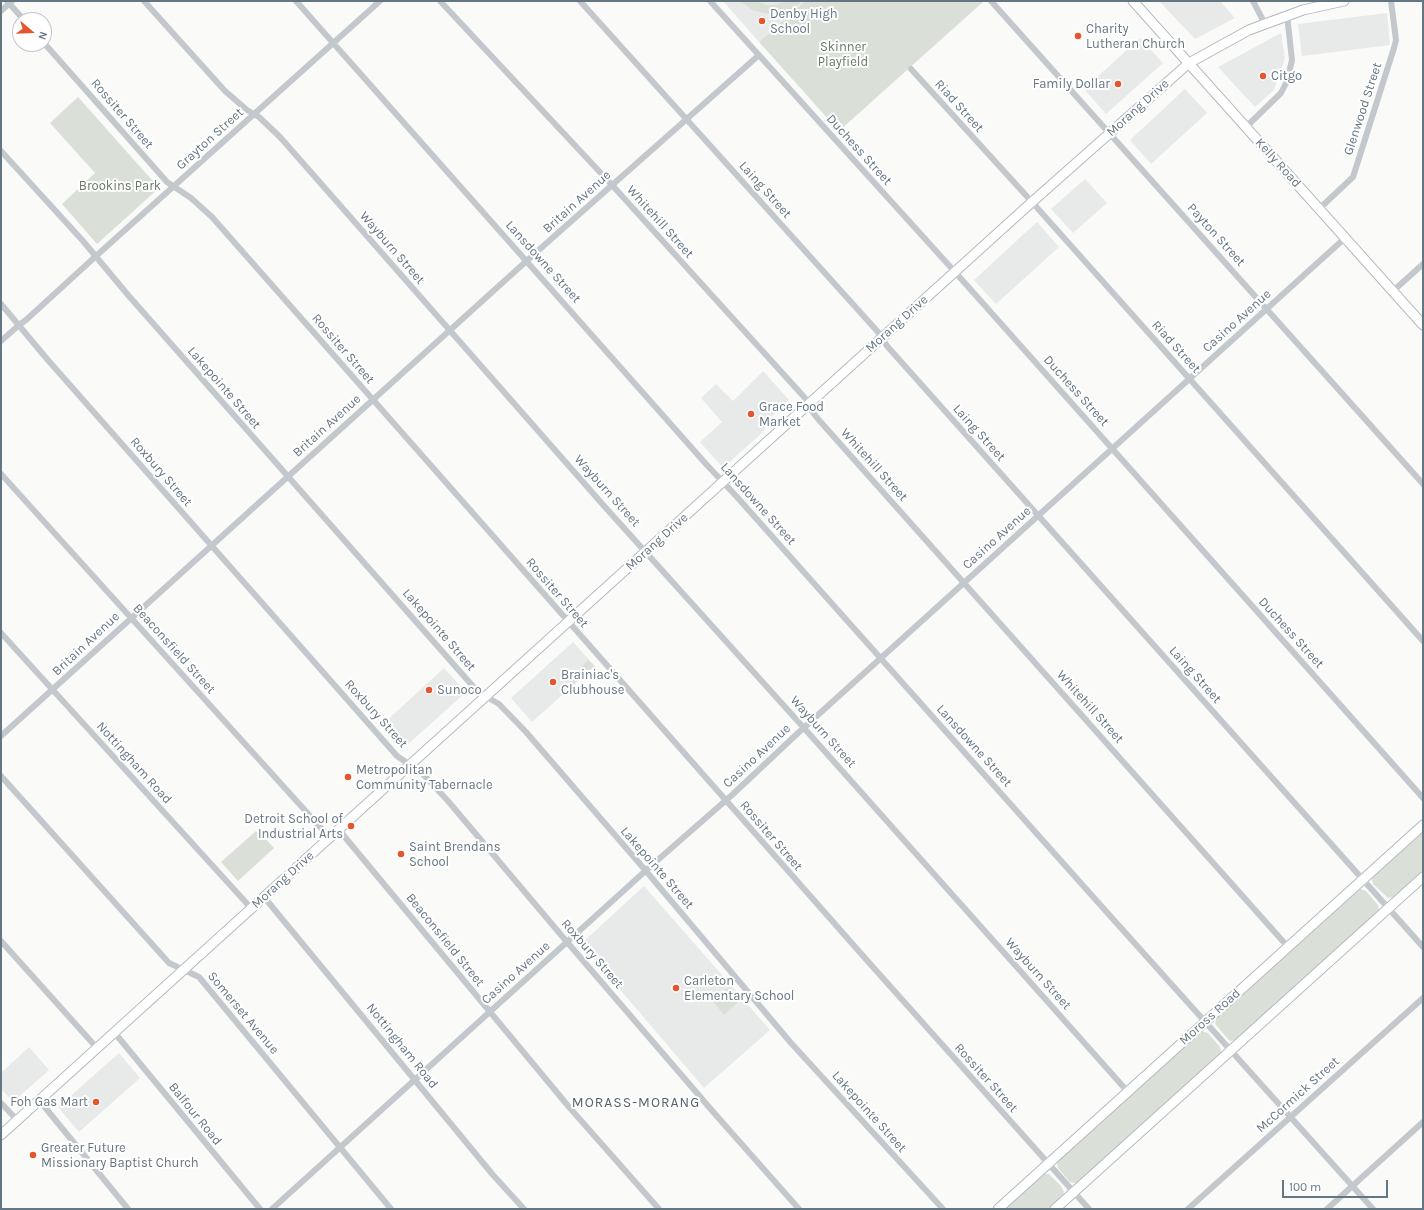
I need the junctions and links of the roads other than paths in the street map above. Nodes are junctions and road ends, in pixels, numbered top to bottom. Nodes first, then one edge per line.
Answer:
1 (144, 1) edge
2 (296, 1) edge
3 (380, 1) edge
4 (440, 1) edge
5 (580, 1) edge
6 (710, 1) edge
7 (991, 1) edge
8 (1133, 1) edge
9 (1253, 1) edge
10 (1344, 1) edge
11 (1391, 1) edge
12 (9, 2) edge
13 (1, 11) edge
14 (17, 12) edge
15 (1287, 15) junction
16 (1265, 24) junction
17 (333, 43) junction
18 (52, 52) edge
19 (759, 55) junction
20 (1189, 63) junction
21 (910, 69) dead end
22 (254, 114) junction
23 (686, 119) junction
24 (1246, 127) junction
25 (1110, 133) junction
26 (1, 151) edge
27 (612, 185) junction
28 (174, 186) junction
29 (1032, 202) junction
30 (1319, 208) junction
31 (1345, 238) junction
32 (96, 256) junction
33 (527, 261) junction
34 (1423, 264) edge
35 (955, 272) junction
36 (1393, 291) junction
37 (1, 304) edge
38 (1267, 309) junction
39 (18, 325) junction
40 (1423, 325) edge
41 (450, 330) junction
42 (882, 338) junction
43 (1, 341) edge
44 (1190, 379) junction
45 (373, 400) junction
46 (808, 406) junction
47 (1112, 449) junction
48 (1, 474) edge
49 (288, 476) junction
50 (723, 482) junction
51 (1423, 484) edge
52 (1038, 516) junction
53 (211, 545) junction
54 (646, 552) junction
55 (965, 583) junction
56 (131, 617) junction
57 (568, 622) junction
58 (1, 633) edge
59 (1423, 641) edge
60 (881, 658) junction
61 (53, 690) junction
62 (486, 696) junction
63 (804, 728) junction
64 (1, 736) edge
65 (410, 765) junction
66 (1, 776) edge
67 (1423, 798) edge
68 (725, 800) junction
69 (1423, 825) edge
70 (339, 830) junction
71 (330, 838) junction
72 (646, 871) junction
73 (1423, 877) edge
74 (1363, 880) junction
75 (264, 897) junction
76 (251, 908) junction
77 (1388, 908) junction
78 (1, 941) edge
79 (567, 942) junction
80 (1288, 947) junction
81 (1423, 947) edge
82 (184, 969) junction
83 (1423, 998) edge
84 (490, 1012) junction
85 (1205, 1022) junction
86 (114, 1032) junction
87 (97, 1048) junction
88 (1231, 1050) junction
89 (415, 1080) junction
90 (1128, 1092) junction
91 (39, 1100) junction
92 (1, 1103) edge
93 (1291, 1117) junction
94 (17, 1120) junction
95 (1423, 1122) edge
96 (1, 1135) edge
97 (340, 1148) junction
98 (1048, 1164) junction
99 (1352, 1186) junction
100 (1074, 1192) junction
101 (128, 1209) edge
102 (260, 1209) edge
103 (272, 1209) edge
104 (391, 1209) edge
105 (524, 1209) edge
106 (659, 1209) edge
107 (799, 1209) edge
108 (943, 1209) edge
109 (998, 1209) edge
110 (1055, 1209) edge
111 (1089, 1209) edge
112 (1188, 1209) edge
113 (1327, 1209) edge
114 (1373, 1209) edge

1 - 22 street, Wayburn Street
2 - 17 street, Lansdowne Street
3 - 17 street, Grayton Street
4 - 27 street, Whitehill Street
5 - 23 street, Laing Street
6 - 19 street, Duchess Street
7 - 25 street, Payton Street
8 - 20 street, Kelly Road
9 - 16 street
10 - 15 street, Morang Drive
11 - 30 street, Glenwood Street
12 - 13 street
12 - 14 street
15 - 16 street, Morang Drive
15 - 24 street
16 - 20 street, Morang Drive
17 - 22 street, Grayton Street
17 - 33 street, Lansdowne Street
18 - 28 street, Rossiter Street
19 - 23 street, Britain Avenue
19 - 35 street, Duchess Street
20 - 24 street, Kelly Road
20 - 25 street, Morang Drive
21 - 29 street, Riad Street
22 - 28 street, Grayton Street
22 - 41 street, Wayburn Street
23 - 27 street, Britain Avenue
23 - 42 street, Laing Street
24 - 30 street, Kelly Road
25 - 29 street, Morang Drive
25 - 38 street, Payton Street
26 - 32 street, Lakepointe Street
27 - 33 street, Britain Avenue
27 - 46 street, Whitehill Street
28 - 32 street, Grayton Street
28 - 45 street, Rossiter Street
29 - 35 street, Morang Drive
29 - 44 street, Riad Street
30 - 31 street, Kelly Road
31 - 36 street, Kelly Road
31 - 38 street, Casino Avenue
32 - 39 street, Grayton Street
32 - 49 street, Lakepointe Street
33 - 41 street, Britain Avenue
33 - 50 street, Lansdowne Street
34 - 36 street
35 - 42 street, Morang Drive
35 - 47 street, Duchess Street
36 - 40 street, Kelly Road
37 - 39 street, Roxbury Street
38 - 44 street, Casino Avenue
38 - 51 street, Payton Street
39 - 43 street, Grayton Street
39 - 53 street, Roxbury Street
41 - 45 street, Britain Avenue
41 - 54 street, Wayburn Street
42 - 46 street, Morang Drive
42 - 52 street, Laing Street
44 - 47 street, Casino Avenue
44 - 59 street, Riad Street
45 - 49 street, Britain Avenue
45 - 57 street, Rossiter Street
46 - 50 street, Morang Drive
46 - 55 street, Whitehill Street
47 - 52 street, Casino Avenue
47 - 67 street, Duchess Street
48 - 56 street, Beaconsfield Street
49 - 53 street, Britain Avenue
49 - 62 street, Lakepointe Street
50 - 54 street, Morang Drive
50 - 60 street, Lansdowne Street
52 - 55 street, Casino Avenue
52 - 74 street, Laing Street
53 - 56 street, Britain Avenue
53 - 65 street, Roxbury Street
54 - 57 street, Morang Drive
54 - 63 street, Wayburn Street
55 - 60 street, Casino Avenue
55 - 80 street, Whitehill Street
56 - 61 street, Britain Avenue
56 - 71 street, Beaconsfield Street
57 - 62 street, Morang Drive
57 - 68 street, Rossiter Street
58 - 61 street, Nottingham Road
60 - 63 street, Casino Avenue
60 - 85 street, Lansdowne Street
61 - 64 street, Britain Avenue
61 - 76 street, Nottingham Road
62 - 65 street, Morang Drive
62 - 72 street, Lakepointe Street
63 - 68 street, Casino Avenue
63 - 90 street, Wayburn Street
65 - 70 street, Morang Drive
65 - 79 street, Roxbury Street
66 - 82 street, Somerset Avenue
68 - 72 street, Casino Avenue
68 - 98 street, Rossiter Street
69 - 74 street, Moross Road
70 - 71 street, Morang Drive
70 - 84 street, Beaconsfield Street
71 - 75 street, Morang Drive
72 - 79 street, Casino Avenue
72 - 108 street, Lakepointe Street
73 - 77 street
74 - 77 street, Laing Street
74 - 80 street, Moross Road
75 - 76 street, Morang Drive
75 - 89 street, Nottingham Road
76 - 82 street, Morang Drive
77 - 81 street, Laing Street
77 - 88 street
78 - 87 street
79 - 84 street, Casino Avenue
79 - 107 street, Roxbury Street
80 - 85 street, Moross Road
82 - 86 street, Morang Drive
82 - 97 street, Somerset Avenue
83 - 93 street, McCormick Street
84 - 89 street, Casino Avenue
84 - 106 street, Beaconsfield Street
85 - 88 street, Lansdowne Street
85 - 90 street, Moross Road
86 - 87 street, Morang Drive
86 - 102 street, Balfour Road
87 - 91 street, Morang Drive
88 - 93 street, Lansdowne Street
88 - 100 street
89 - 97 street, Casino Avenue
89 - 105 street, Nottingham Road
90 - 98 street, Moross Road
91 - 94 street, Morang Drive
91 - 101 street
92 - 94 street
93 - 99 street, Lansdowne Street
93 - 112 street, McCormick Street
94 - 96 street, Morang Drive
95 - 99 street
97 - 103 street, Casino Avenue
97 - 104 street, Somerset Avenue
98 - 100 street, Rossiter Street
98 - 109 street, Moross Road
99 - 113 street
99 - 114 street, Lansdowne Street
100 - 110 street
100 - 111 street, Rossiter Street

